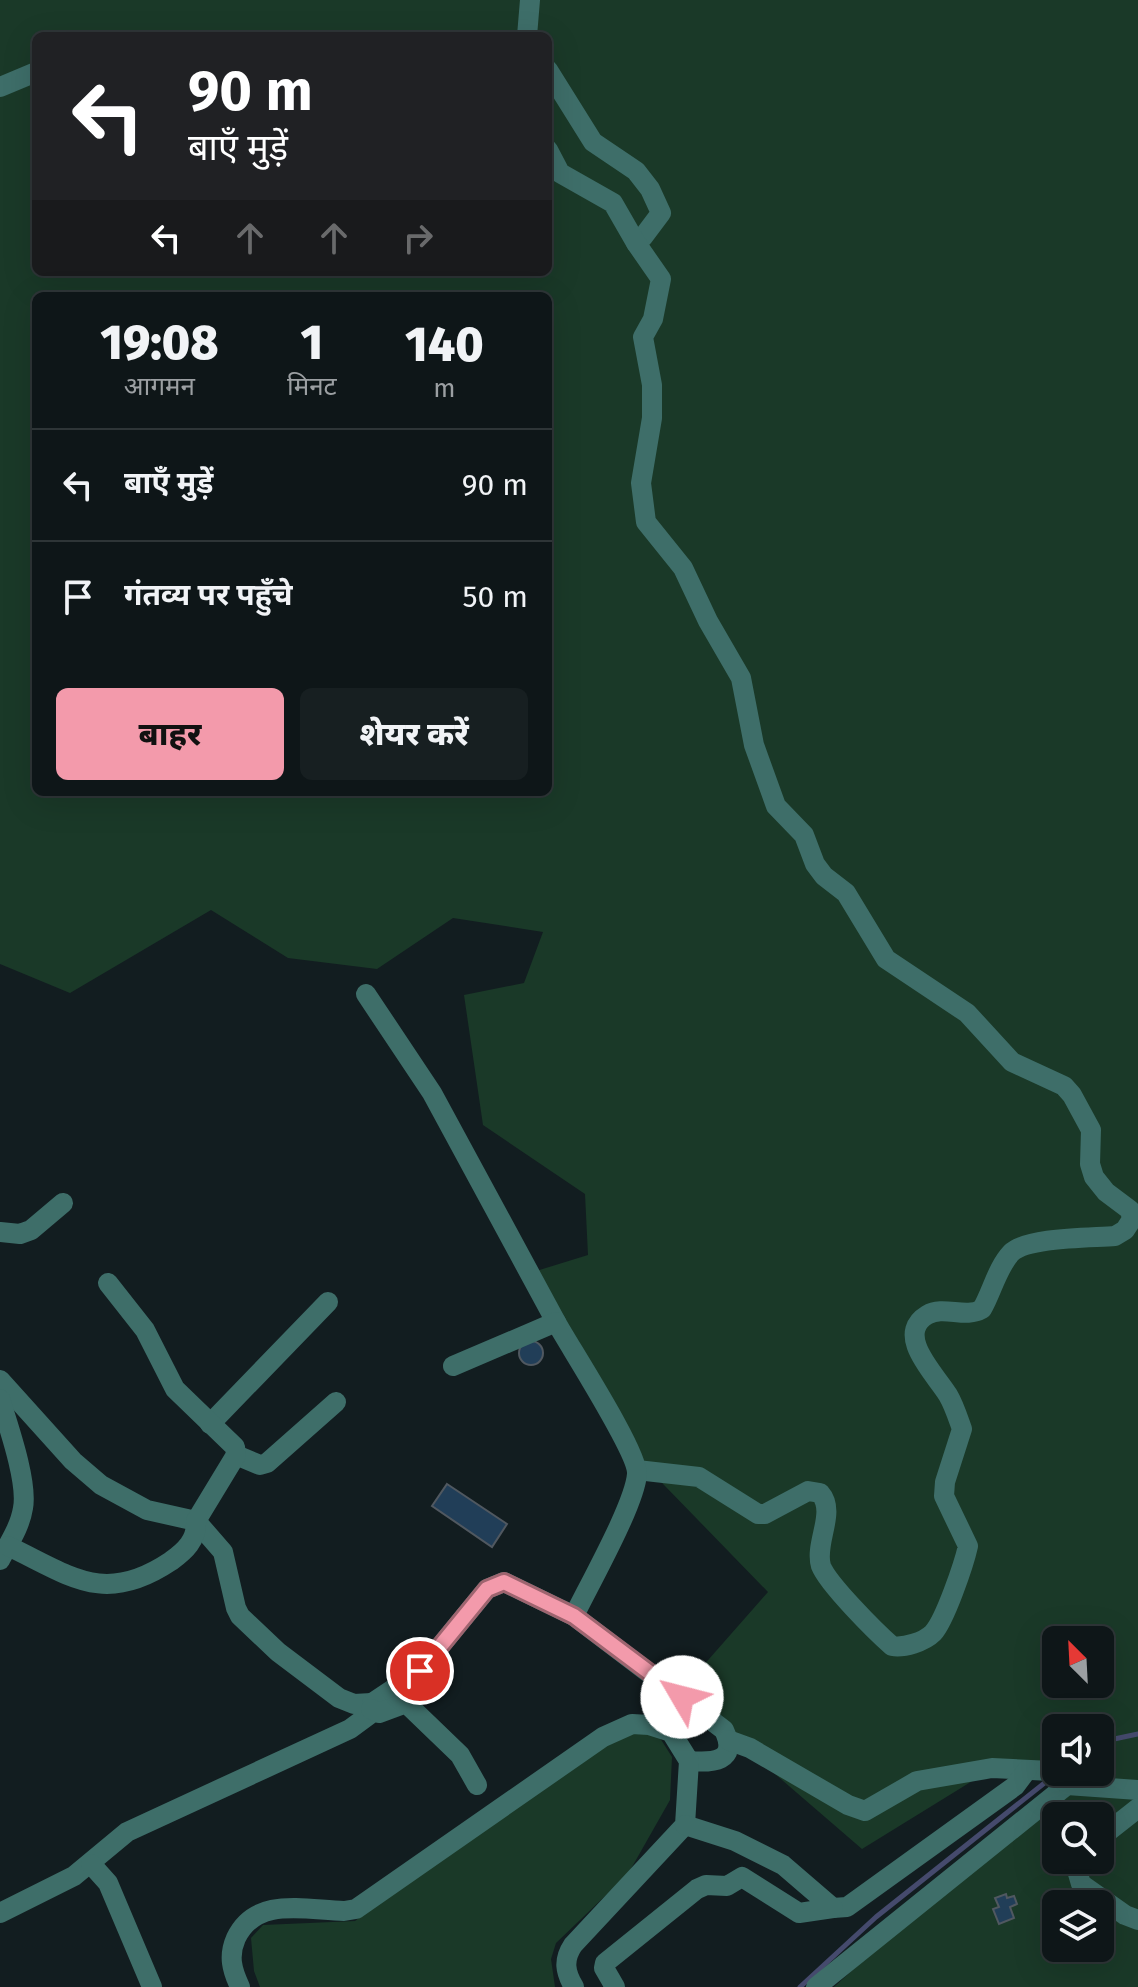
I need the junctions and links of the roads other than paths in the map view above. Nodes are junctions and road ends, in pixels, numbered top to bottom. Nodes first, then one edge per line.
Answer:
1 (530, 0) edge
2 (527, 32) edge
3 (32, 74) edge
4 (552, 76) edge
5 (0, 87) edge
6 (552, 158) edge
7 (636, 243) junction
8 (366, 994) dead end
9 (63, 1203) dead end
10 (0, 1232) edge
11 (108, 1283) dead end
12 (328, 1302) dead end
13 (556, 1322) junction
14 (453, 1366) dead end
15 (0, 1380) edge
16 (0, 1399) edge
17 (336, 1402) dead end
18 (210, 1424) junction
19 (236, 1455) junction
20 (637, 1470) junction
21 (196, 1521) junction
22 (4, 1553) edge
23 (574, 1616) junction
24 (372, 1706) junction
25 (728, 1740) junction
26 (689, 1761) junction
27 (1027, 1770) junction
28 (1042, 1771) edge
29 (477, 1785) dead end
30 (1066, 1786) edge
31 (1081, 1786) edge
32 (1138, 1790) edge
33 (1138, 1808) edge
34 (685, 1825) junction
35 (1114, 1827) edge
36 (91, 1864) junction
37 (1078, 1874) edge
38 (833, 1908) junction
39 (0, 1913) edge
40 (1138, 1920) edge
41 (152, 1987) edge
42 (240, 1987) edge
43 (574, 1987) edge
44 (615, 1987) edge
45 (816, 1987) edge

1 - 2 street
3 - 5 street
4 - 7 street
6 - 7 street
7 - 20 street
8 - 13 street
9 - 10 street
11 - 18 street
12 - 18 street
13 - 14 street
13 - 20 street
15 - 21 street
16 - 22 street
17 - 19 street
18 - 19 street
19 - 21 street
20 - 23 street
21 - 22 street
21 - 24 street
23 - 24 street
23 - 25 street
24 - 29 street
24 - 36 street
25 - 26 street
25 - 27 street
26 - 34 street
26 - 42 street
27 - 28 street
27 - 38 street
30 - 45 street
31 - 32 street
33 - 35 street
34 - 38 street
34 - 43 street
36 - 39 street
36 - 41 street
37 - 40 street
38 - 44 street

